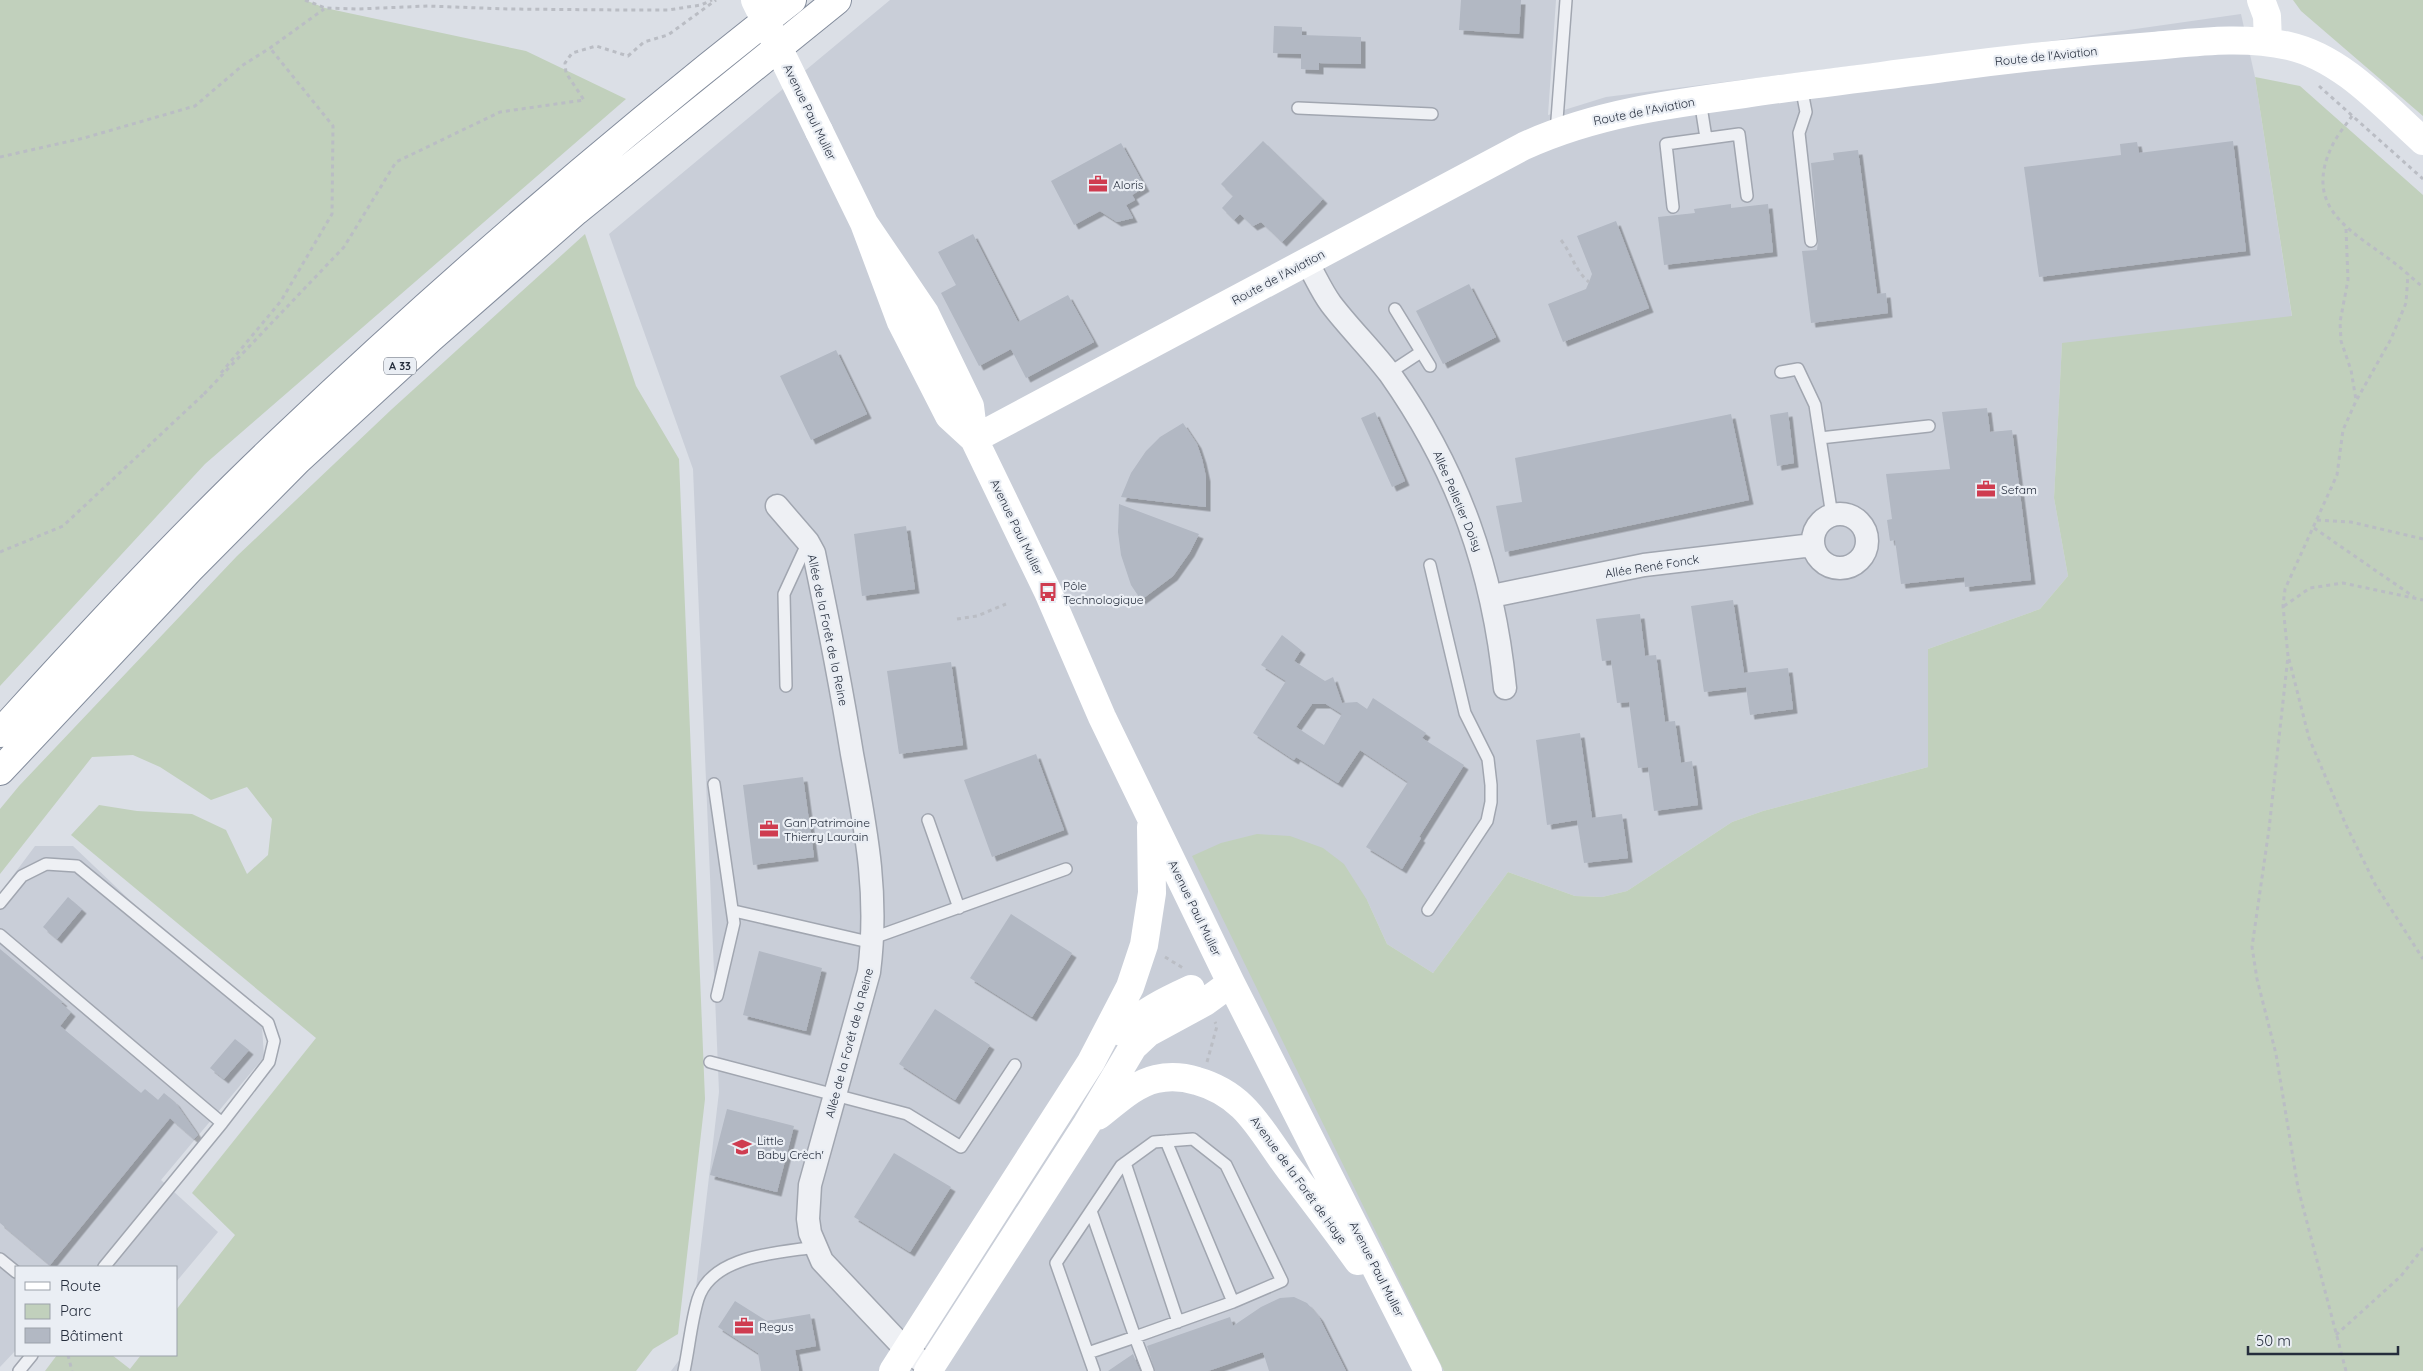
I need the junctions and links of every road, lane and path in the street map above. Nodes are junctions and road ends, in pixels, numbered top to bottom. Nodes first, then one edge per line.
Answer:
1 (305, 0) edge
2 (714, 0) edge
3 (755, 0) edge
4 (792, 0) edge
5 (837, 0) edge
6 (1566, 0) edge
7 (2261, 0) edge
8 (324, 8) junction
9 (2268, 42) junction
10 (270, 48) junction
11 (2312, 80) dead end
12 (1801, 86) junction
13 (1700, 100) junction
14 (1298, 108) dead end
15 (1432, 114) dead end
16 (2352, 116) junction
17 (1556, 132) junction
18 (1706, 138) junction
19 (2423, 141) edge
20 (0, 157) edge
21 (2423, 179) edge
22 (1747, 196) dead end
23 (1673, 207) dead end
24 (2346, 228) junction
25 (1562, 240) dead end
26 (1811, 241) dead end
27 (1307, 262) junction
28 (2408, 274) junction
29 (1589, 282) dead end
30 (2423, 287) edge
31 (1395, 309) dead end
32 (1421, 352) junction
33 (1430, 366) dead end
34 (1782, 372) dead end
35 (1389, 373) junction
36 (204, 394) junction
37 (2356, 401) junction
38 (1929, 426) dead end
39 (1820, 438) junction
40 (974, 439) junction
41 (778, 506) dead end
42 (1832, 516) junction
43 (2317, 520) junction
44 (2314, 528) junction
45 (2423, 539) edge
46 (808, 542) junction
47 (1813, 545) junction
48 (0, 552) edge
49 (1430, 566) dead end
50 (1492, 596) junction
51 (2416, 598) junction
52 (2423, 600) edge
53 (1006, 604) dead end
54 (2283, 606) junction
55 (957, 619) dead end
56 (2288, 656) junction
57 (786, 686) dead end
58 (1506, 688) dead end
59 (0, 733) edge
60 (0, 771) edge
61 (714, 784) dead end
62 (1151, 818) junction
63 (928, 820) dead end
64 (1066, 869) dead end
65 (0, 903) edge
66 (959, 908) junction
67 (1428, 910) dead end
68 (734, 911) junction
69 (0, 935) edge
70 (873, 941) junction
71 (1159, 954) dead end
72 (2423, 959) edge
73 (1191, 973) dead end
74 (1231, 983) junction
75 (717, 996) dead end
76 (1213, 1019) dead end
77 (710, 1062) dead end
78 (1091, 1062) junction
79 (1015, 1065) dead end
80 (1206, 1067) dead end
81 (835, 1095) junction
82 (222, 1123) junction
83 (1087, 1124) junction
84 (1166, 1141) junction
85 (1125, 1163) junction
86 (1091, 1211) junction
87 (815, 1247) junction
88 (2423, 1248) edge
89 (0, 1259) edge
90 (105, 1266) edge
91 (15, 1271) edge
92 (1233, 1302) junction
93 (1178, 1322) junction
94 (1405, 1324) junction
95 (2336, 1335) junction
96 (1135, 1337) junction
97 (1088, 1353) junction
98 (31, 1356) edge
99 (68, 1356) edge
100 (900, 1361) edge
101 (929, 1369) edge
102 (19, 1371) edge
103 (72, 1371) edge
104 (684, 1371) edge
105 (1094, 1371) edge
106 (1148, 1371) edge
107 (1428, 1371) edge
108 (2346, 1371) edge

1 - 8 path
2 - 8 path
2 - 36 path
3 - 40 main road, Avenue Paul Muller, bridge
4 - 59 main road, A 33
5 - 60 main road, A 33
6 - 17 lane
7 - 9 main road
8 - 10 path
9 - 12 main road, Route de l'Aviation
9 - 19 main road, Route de l'Aviation
10 - 20 path
10 - 36 path
11 - 16 path
12 - 13 main road, Route de l'Aviation
12 - 26 lane
13 - 17 main road, Route de l'Aviation
13 - 18 lane
14 - 15 lane
16 - 21 path
16 - 24 path
17 - 27 main road, Route de l'Aviation
18 - 22 lane
18 - 23 lane
24 - 28 path
24 - 37 path
25 - 29 path
27 - 35 street, Allée Pelletier Doisy
27 - 40 main road, Route de l'Aviation
28 - 30 path
28 - 37 path
31 - 32 lane
32 - 33 lane
32 - 35 lane
34 - 39 lane
35 - 50 street, Allée Pelletier Doisy
36 - 48 path
37 - 43 path
38 - 39 lane
39 - 42 lane
40 - 62 main road, Avenue Paul Muller
41 - 46 street, Allée de la Forêt de la Reine
42 - 47 street
42 - 47 street
43 - 44 path
43 - 45 path
44 - 51 path
44 - 54 path
46 - 57 lane
46 - 70 street, Allée de la Forêt de la Reine
47 - 50 street, Allée René Fonck
49 - 67 lane
50 - 58 street, Allée Pelletier Doisy
51 - 52 path
51 - 54 path
53 - 55 path
54 - 56 path
56 - 72 path
56 - 95 path
61 - 68 lane
62 - 74 main road, Avenue Paul Muller
62 - 78 main road
63 - 66 lane
64 - 66 lane
65 - 82 lane
66 - 70 lane
68 - 70 lane
68 - 75 lane
69 - 82 lane
70 - 81 street, Allée de la Forêt de la Reine
71 - 73 path
74 - 78 main road
74 - 83 main road, Avenue de la Forêt de Haye
74 - 94 main road, Avenue Paul Muller
76 - 80 path
77 - 81 lane
78 - 100 main road
79 - 81 lane
81 - 87 street, Allée de la Forêt de la Reine
82 - 90 lane
83 - 94 main road, Avenue de la Forêt de Haye
83 - 101 main road, Avenue de la Forêt de Haye
84 - 85 lane
84 - 92 lane
84 - 92 lane
85 - 86 lane
85 - 93 lane
86 - 96 lane
86 - 97 lane
87 - 100 street, Allée de la Forêt de la Reine
87 - 104 lane
88 - 95 path
89 - 91 lane
92 - 93 lane
93 - 96 lane
94 - 107 main road, Avenue Paul Muller
95 - 108 path
96 - 97 lane
96 - 106 lane
97 - 105 lane
98 - 102 lane
99 - 103 path
100 - 101 street, Allée de la Forêt de la Reine

